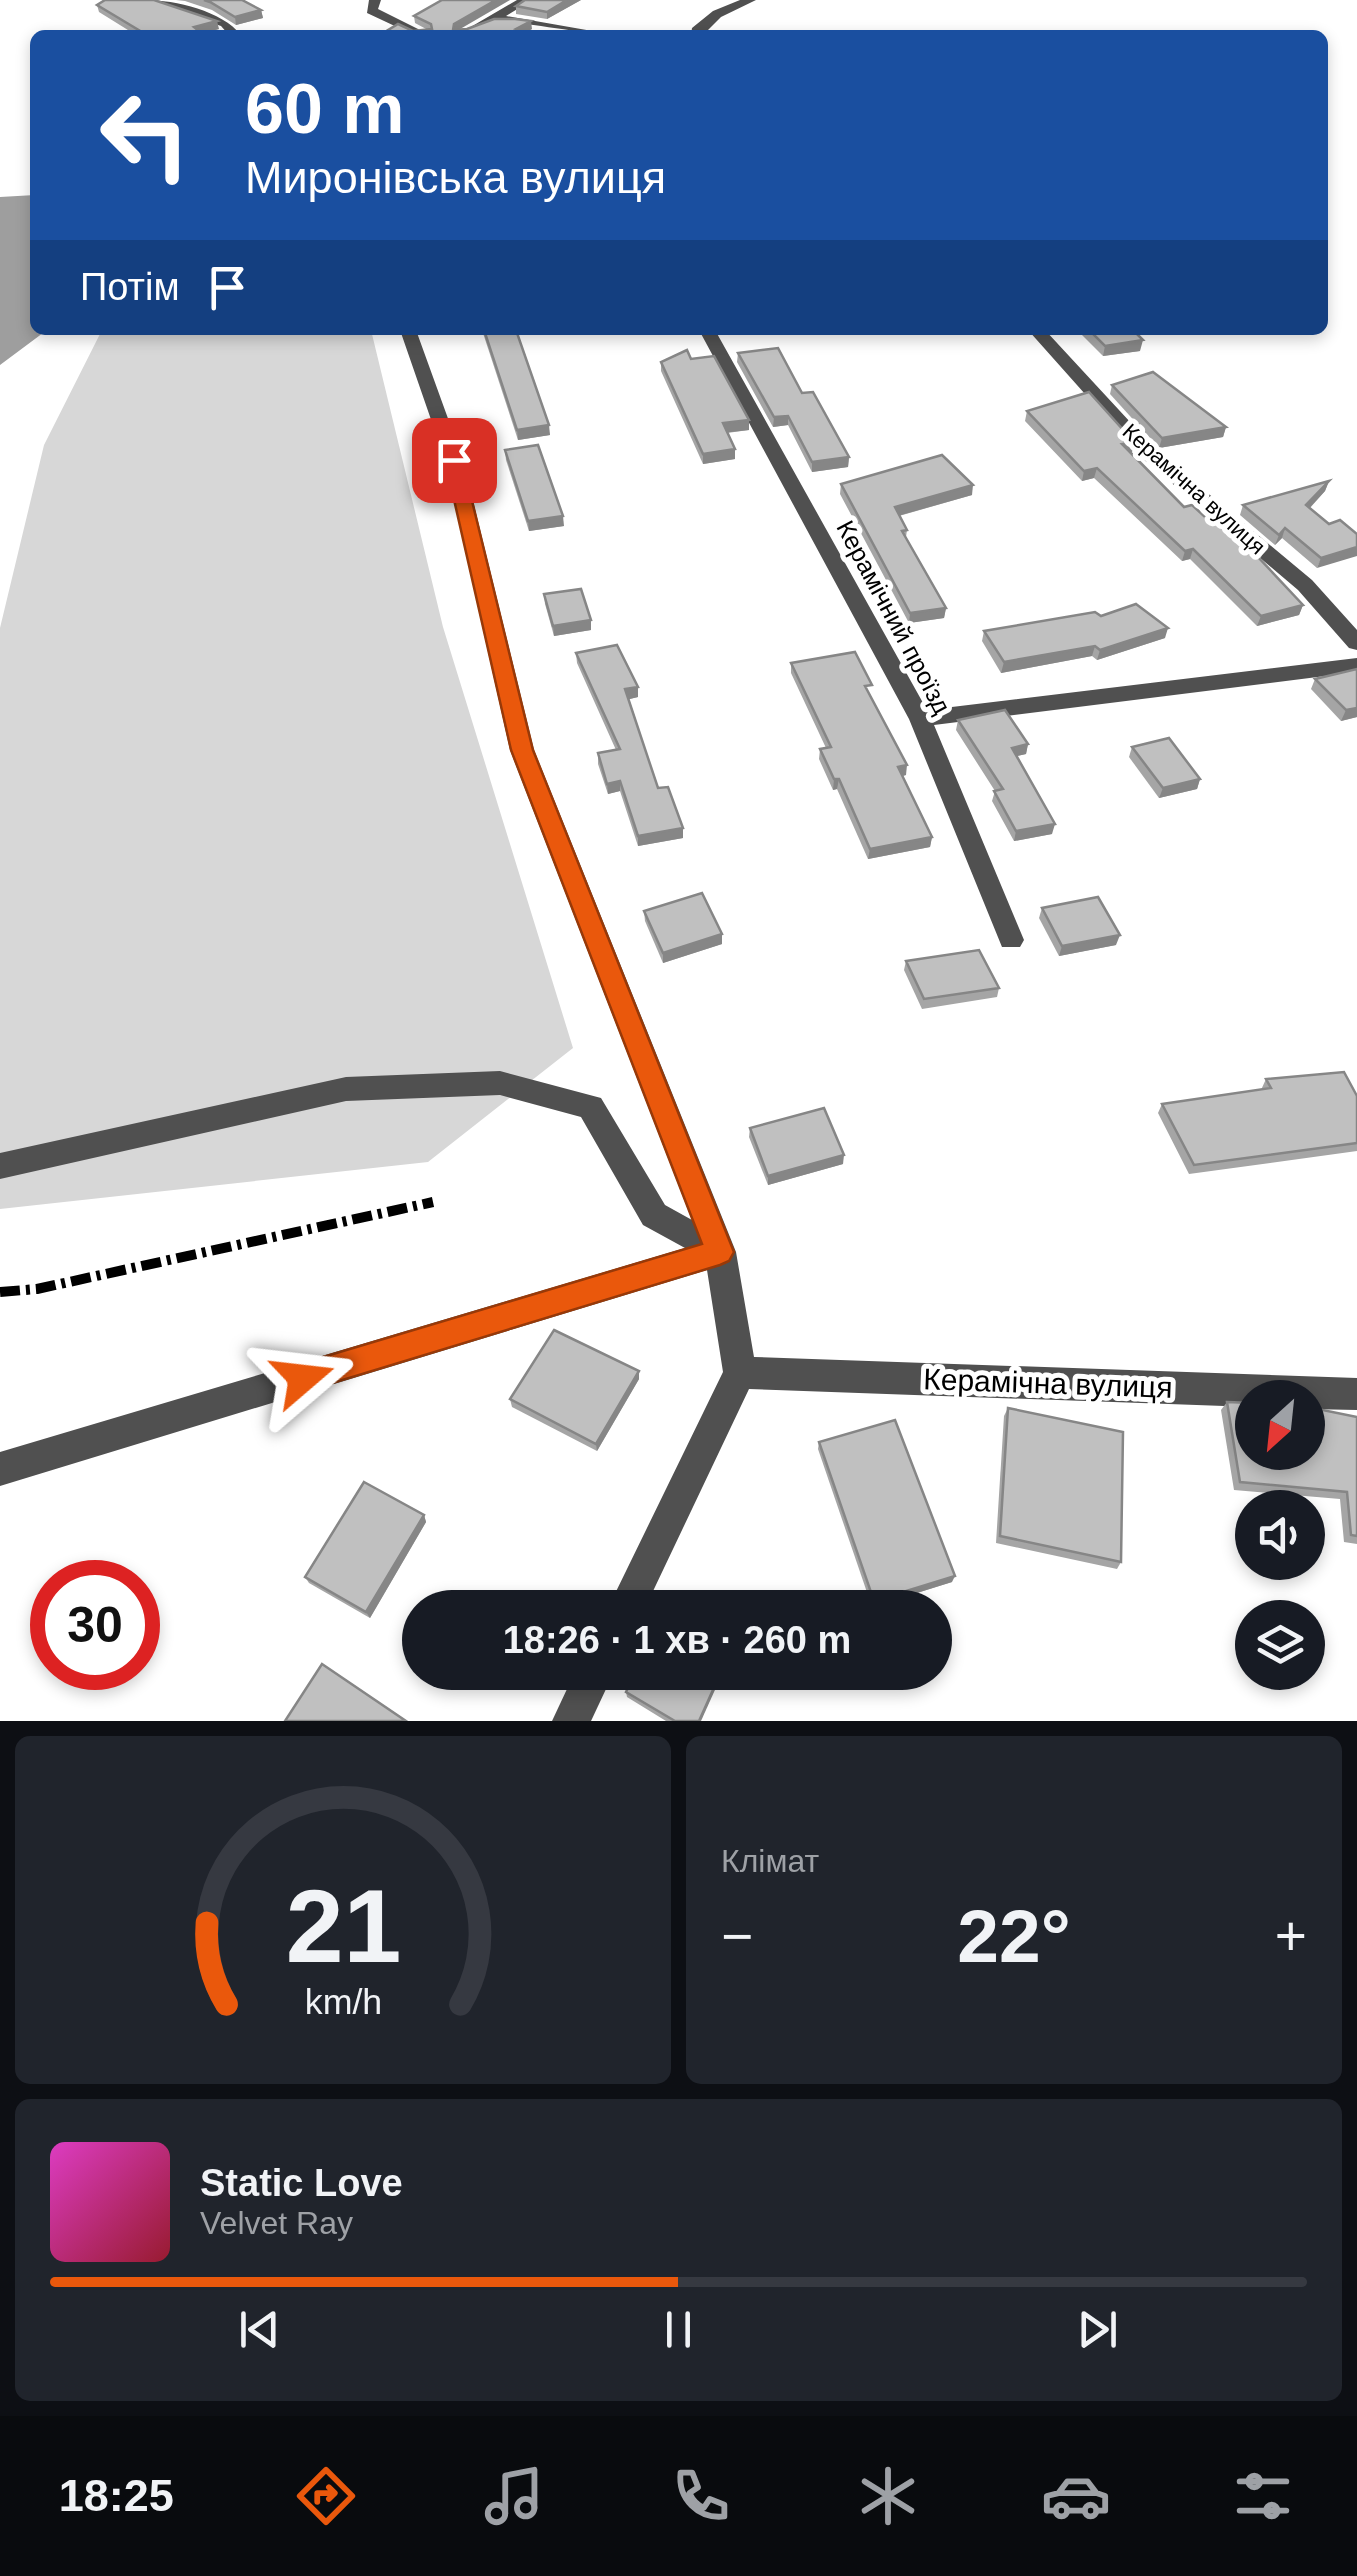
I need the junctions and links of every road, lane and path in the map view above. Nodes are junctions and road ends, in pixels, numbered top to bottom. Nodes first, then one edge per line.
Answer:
1 (151, 0) edge
2 (374, 0) edge
3 (526, 0) edge
4 (750, 0) edge
5 (494, 18) junction
6 (230, 30) edge
7 (414, 30) edge
8 (472, 30) edge
9 (575, 30) edge
10 (697, 30) edge
11 (410, 335) edge
12 (710, 335) edge
13 (1041, 335) edge
14 (1357, 643) edge
15 (1357, 665) edge
16 (920, 719) junction
17 (1012, 940) dead end
18 (0, 1166) edge
19 (720, 1252) junction
20 (740, 1373) junction
21 (1357, 1394) edge
22 (0, 1469) edge
23 (635, 1590) edge
24 (587, 1690) edge
25 (572, 1721) edge

1 - 6 street
2 - 7 street
3 - 5 street
4 - 10 street
5 - 8 street
5 - 9 street
11 - 19 street
12 - 16 street, Керамічний проїзд
13 - 14 street, Керамічна вулиця
15 - 16 street
16 - 17 street, Керамічний проїзд
18 - 19 street
19 - 20 street
19 - 22 street
20 - 21 street, Керамічна вулиця
20 - 23 street
24 - 25 street

